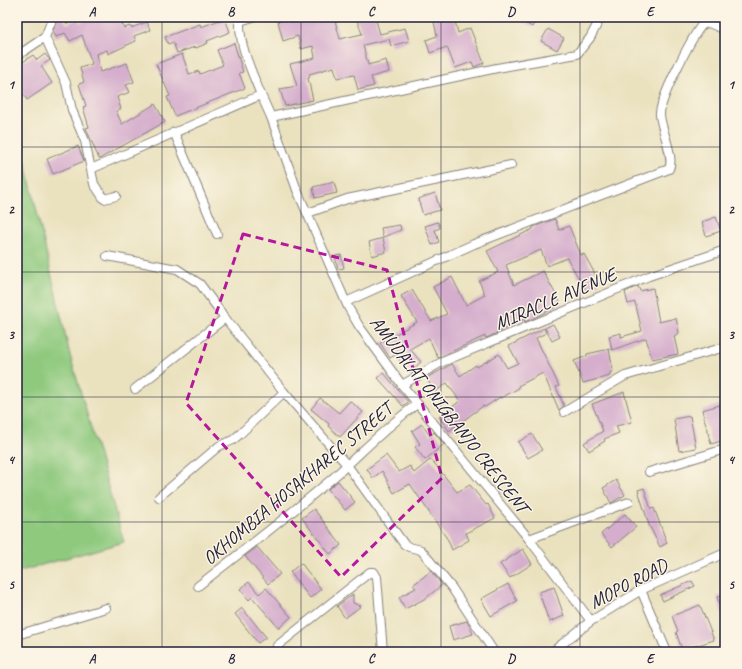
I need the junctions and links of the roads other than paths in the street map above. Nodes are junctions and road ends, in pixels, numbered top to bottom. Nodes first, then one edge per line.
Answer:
1 (53, 17) edge
2 (253, 17) edge
3 (601, 17) edge
4 (238, 19) edge
5 (725, 30) edge
6 (45, 37) junction
7 (17, 56) edge
8 (261, 95) junction
9 (271, 117) junction
10 (174, 132) junction
11 (511, 165) dead end
12 (91, 169) junction
13 (116, 196) dead end
14 (308, 213) junction
15 (217, 234) dead end
16 (725, 250) edge
17 (107, 256) dead end
18 (346, 302) junction
19 (225, 318) junction
20 (725, 347) edge
21 (402, 386) junction
22 (135, 389) dead end
23 (284, 392) junction
24 (417, 404) junction
25 (564, 412) dead end
26 (725, 449) edge
27 (347, 465) junction
28 (648, 472) dead end
29 (159, 497) dead end
30 (629, 502) dead end
31 (529, 538) junction
32 (725, 553) edge
33 (198, 586) dead end
34 (641, 590) junction
35 (106, 608) dead end
36 (591, 621) junction
37 (17, 635) edge
38 (277, 646) dead end
39 (383, 652) edge
40 (494, 652) edge
41 (552, 652) edge
42 (667, 652) edge

1 - 6 street
2 - 4 street
3 - 9 street
4 - 8 street, AMUDALAT ONIGBANJO CRESCENT
5 - 18 street
6 - 7 street
6 - 12 street
8 - 9 street, AMUDALAT ONIGBANJO CRESCENT
8 - 10 street
9 - 14 street, AMUDALAT ONIGBANJO CRESCENT
10 - 12 street
10 - 15 street
11 - 14 street
12 - 13 street
14 - 18 street, AMUDALAT ONIGBANJO CRESCENT
16 - 21 street, MIRACLE AVENUE
17 - 19 street
18 - 21 street, AMUDALAT ONIGBANJO CRESCENT
19 - 22 street
19 - 23 street
20 - 25 street
21 - 24 street, AMUDALAT ONIGBANJO CRESCENT
23 - 27 street
23 - 29 street
24 - 27 street, OKHOMBIA HOSAKHAREC STREET
24 - 31 street, AMUDALAT ONIGBANJO CRESCENT
26 - 28 street
27 - 33 street, OKHOMBIA HOSAKHAREC STREET
27 - 40 street
30 - 31 street
31 - 36 street, AMUDALAT ONIGBANJO CRESCENT
32 - 34 street, MOPO ROAD
34 - 36 street, MOPO ROAD
34 - 42 street
35 - 37 street
36 - 41 street, MOPO ROAD
38 - 39 street

